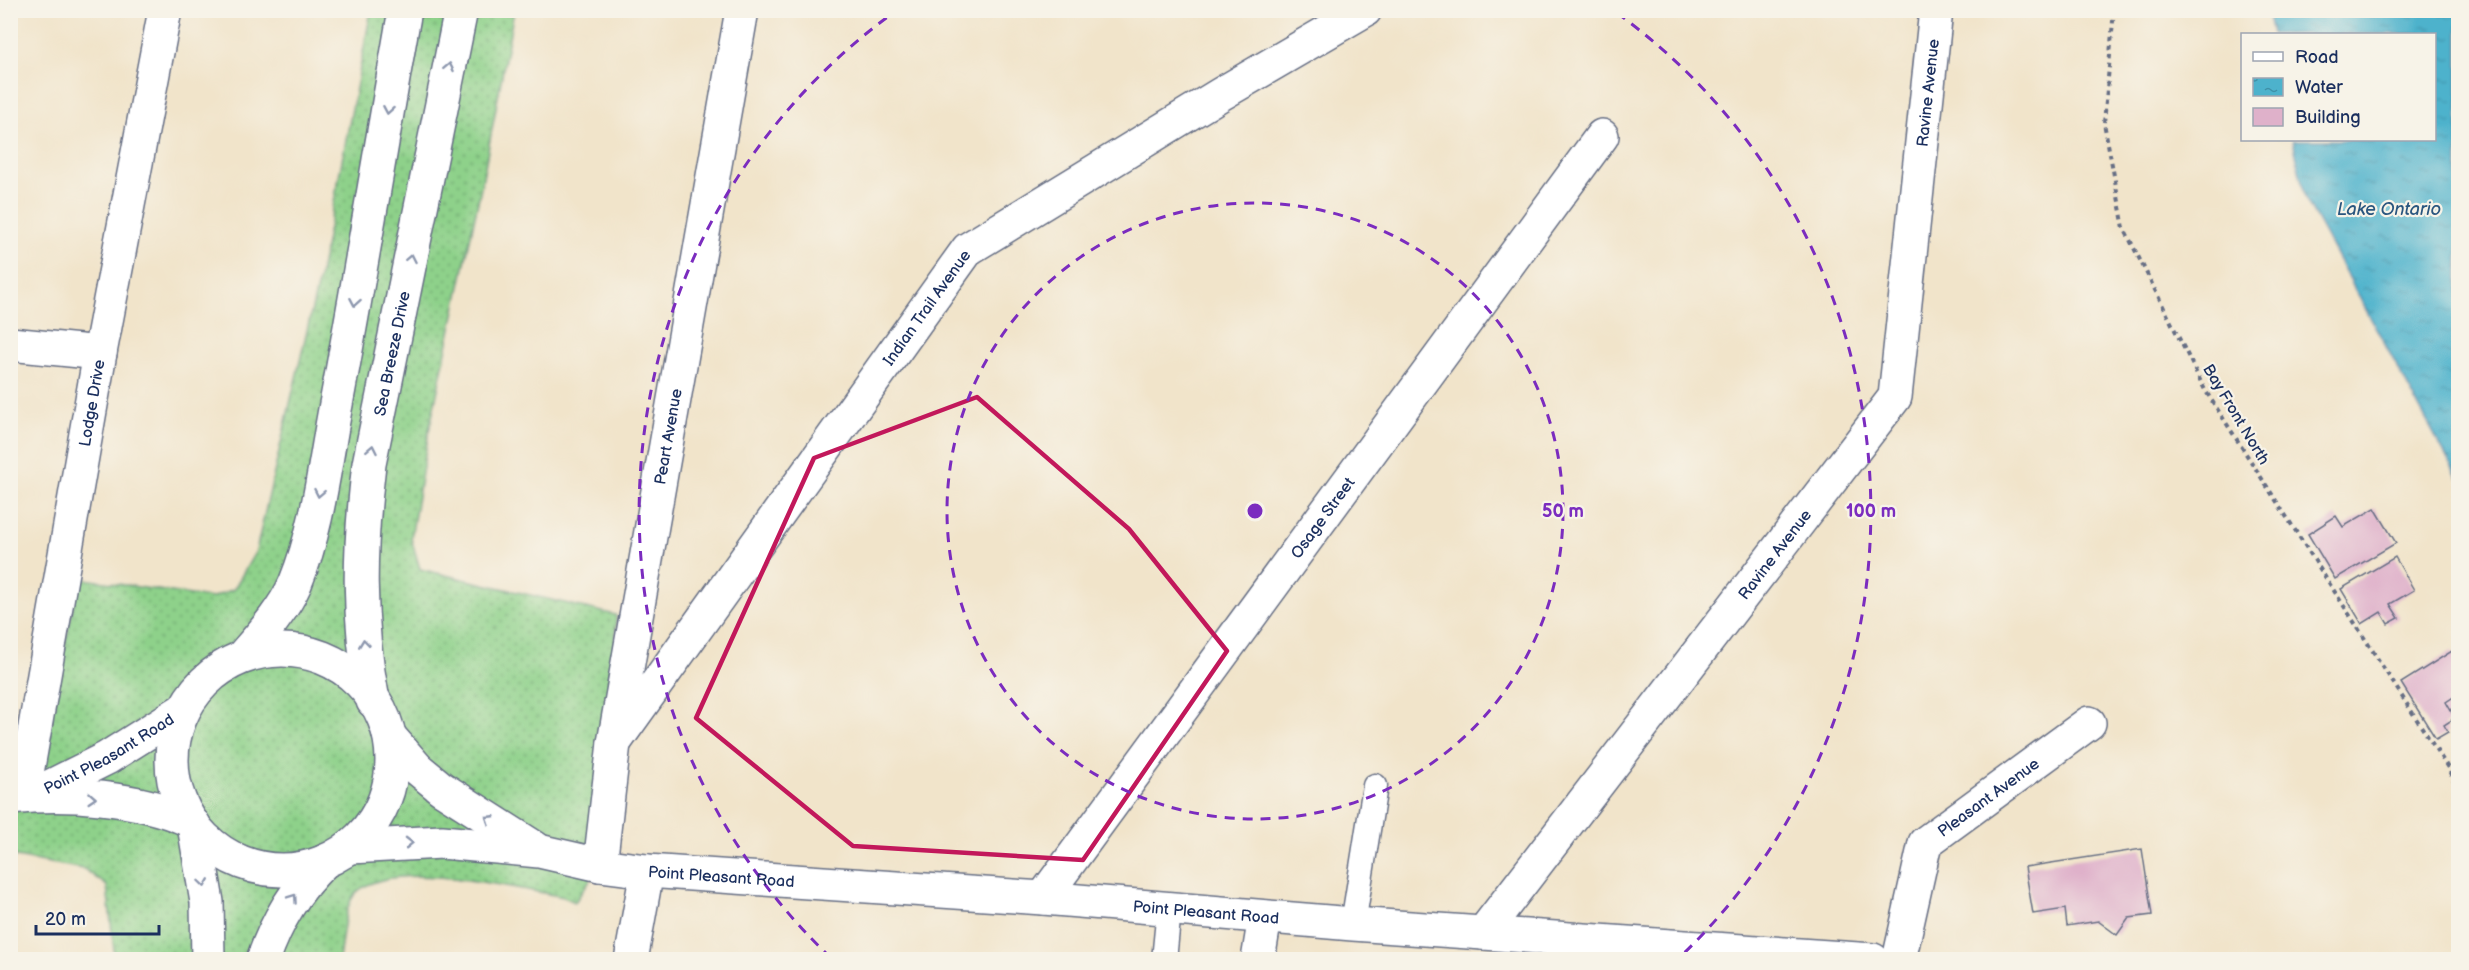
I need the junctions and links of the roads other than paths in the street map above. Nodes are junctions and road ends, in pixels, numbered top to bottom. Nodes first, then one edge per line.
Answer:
1 (165, 10) edge
2 (405, 10) edge
3 (460, 10) edge
4 (742, 10) edge
5 (1365, 10) edge
6 (1936, 10) edge
7 (1602, 136) dead end
8 (10, 344) edge
9 (100, 353) junction
10 (242, 657) junction
11 (373, 701) junction
12 (183, 710) junction
13 (2089, 723) dead end
14 (391, 738) junction
15 (614, 743) junction
16 (1375, 786) dead end
17 (22, 796) edge
18 (192, 823) junction
19 (539, 851) junction
20 (338, 854) junction
21 (600, 865) junction
22 (647, 871) junction
23 (1043, 898) junction
24 (1169, 909) junction
25 (1265, 917) junction
26 (1353, 924) junction
27 (1482, 933) junction
28 (208, 960) edge
29 (263, 960) edge
30 (631, 960) edge
31 (1164, 960) edge
32 (1258, 960) edge
33 (1873, 960) edge
34 (1899, 960) edge

1 - 9 street, Lodge Drive
2 -> 10 street
11 -> 3 street, Sea Breeze Drive
4 - 15 street, Peart Avenue
5 - 15 street, Indian Trail Avenue
6 - 27 street, Ravine Avenue
7 - 23 street, Osage Street
8 - 9 street
9 - 17 street, Lodge Drive
10 - 11 street
10 - 12 street
11 - 14 street
12 - 17 street, Point Pleasant Road
12 - 18 street
13 - 34 street, Pleasant Avenue
19 -> 14 street, Point Pleasant Road
14 - 20 street
15 - 21 street, Peart Avenue
16 - 26 lane
17 -> 18 street, Point Pleasant Road
18 - 20 street, Point Pleasant Road
18 -> 28 street
20 -> 19 street, Point Pleasant Road
19 - 21 street, Point Pleasant Road
29 -> 20 street
21 - 22 street, Point Pleasant Road
22 - 23 street, Point Pleasant Road
22 - 30 street
23 - 24 street, Point Pleasant Road
24 - 25 street, Point Pleasant Road
24 - 31 lane
25 - 26 street, Point Pleasant Road
25 - 32 street
26 - 27 street, Point Pleasant Road
27 - 33 street, Point Pleasant Road

